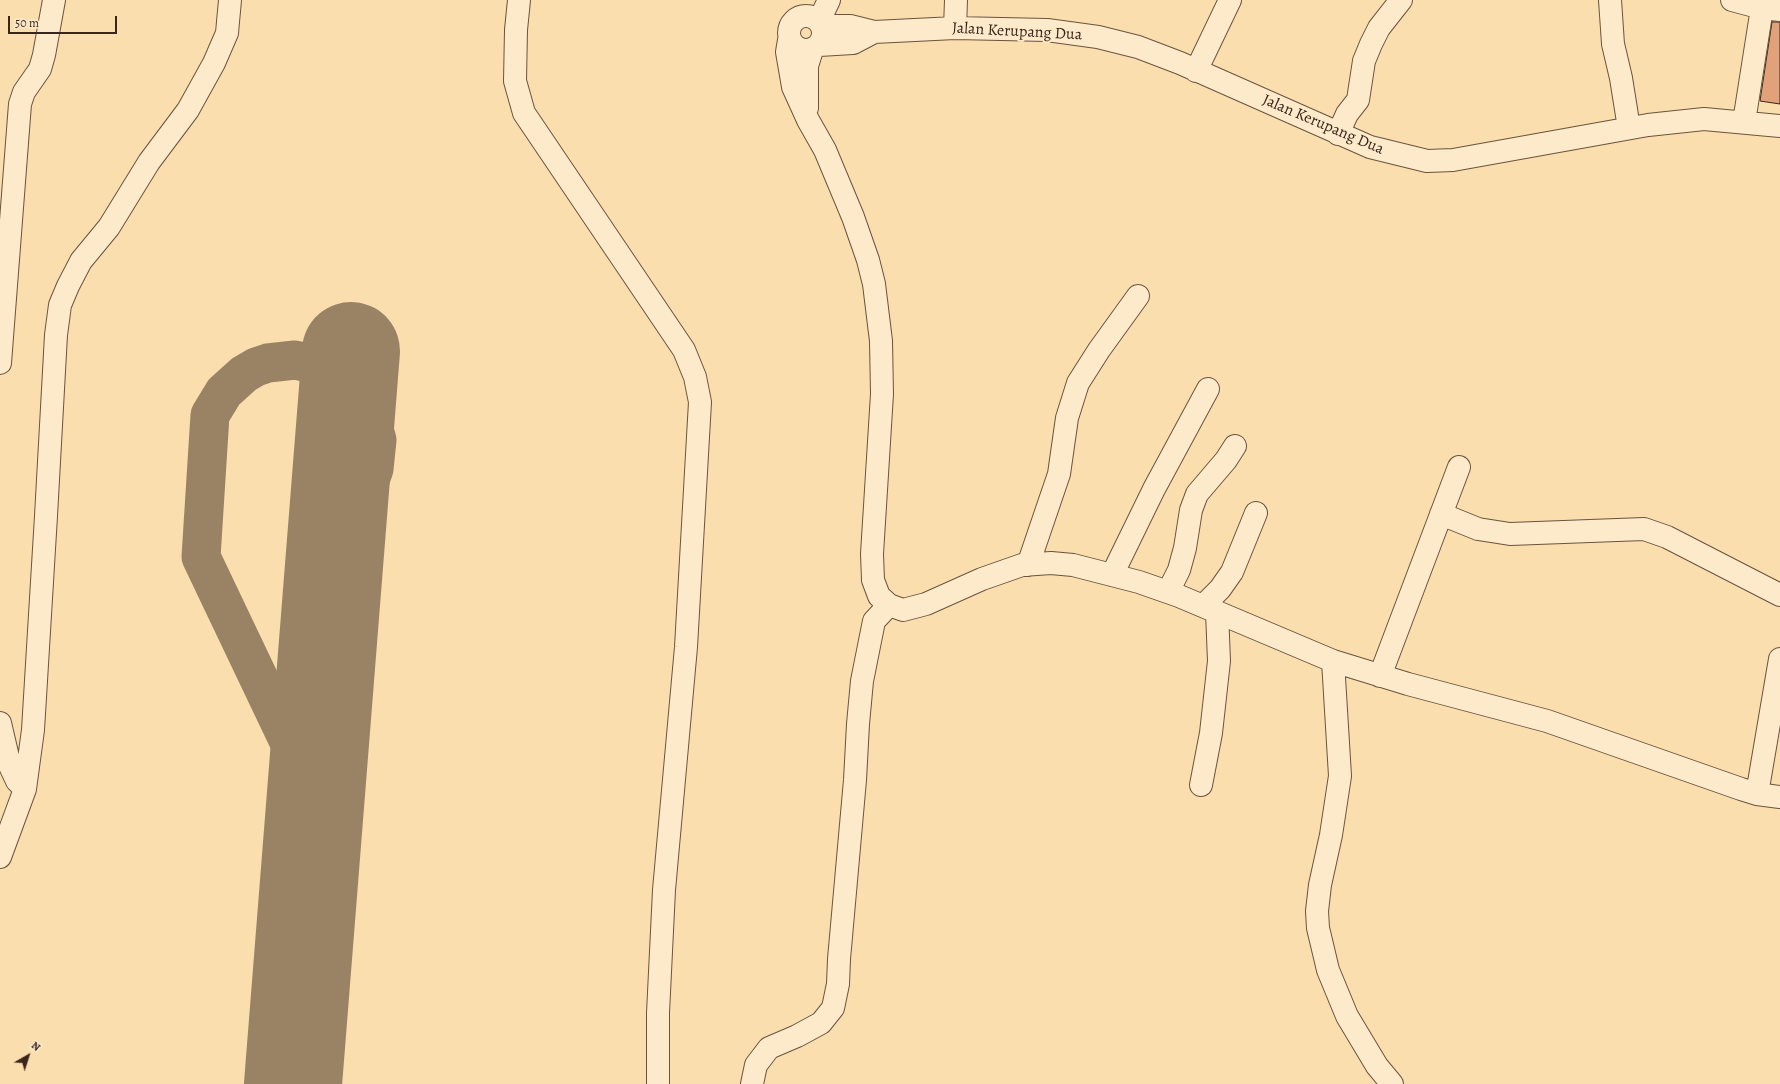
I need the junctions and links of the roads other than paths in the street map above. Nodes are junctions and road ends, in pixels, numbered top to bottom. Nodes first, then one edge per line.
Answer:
1 (54, 0) edge
2 (230, 0) edge
3 (519, 0) edge
4 (829, 0) edge
5 (956, 0) edge
6 (1230, 0) edge
7 (1401, 0) edge
8 (1610, 0) edge
9 (1732, 0) edge
10 (1771, 9) edge
11 (813, 26) edge
12 (955, 28) junction
13 (1196, 71) junction
14 (808, 120) junction
15 (1744, 122) junction
16 (1780, 126) edge
17 (1629, 128) junction
18 (1338, 134) junction
19 (1138, 296) dead end
20 (0, 363) edge
21 (1208, 389) dead end
22 (1235, 446) dead end
23 (1459, 467) dead end
24 (1256, 513) dead end
25 (1441, 514) junction
26 (1028, 564) junction
27 (1112, 575) junction
28 (1168, 592) junction
29 (1780, 595) edge
30 (889, 605) junction
31 (1210, 609) junction
32 (1780, 659) edge
33 (1333, 662) junction
34 (1380, 676) junction
35 (0, 723) edge
36 (1201, 784) dead end
37 (25, 789) junction
38 (1757, 794) junction
39 (1780, 797) edge
40 (0, 857) edge
41 (658, 1084) edge
42 (752, 1084) edge
43 (1392, 1084) edge

1 - 20 street
2 - 37 street
3 - 41 street
4 - 11 street
5 - 12 street
6 - 13 street
7 - 18 street
8 - 17 street
9 - 10 street
10 - 15 street
11 - 12 street, Jalan Kerupang Dua
11 - 14 street
11 - 14 street
12 - 13 street, Jalan Kerupang Dua
13 - 18 street, Jalan Kerupang Dua
14 - 30 street
15 - 16 street, Jalan Kerupang Dua
15 - 17 street, Jalan Kerupang Dua
17 - 18 street, Jalan Kerupang Dua
19 - 26 street
21 - 27 street
22 - 28 street
23 - 25 street
24 - 31 street
25 - 29 street
25 - 34 street
26 - 27 street
26 - 30 street
27 - 28 street
28 - 31 street
30 - 42 street
31 - 33 street
31 - 36 street
32 - 38 street
33 - 34 street
33 - 43 street
34 - 38 street
35 - 37 street
37 - 40 street
38 - 39 street

